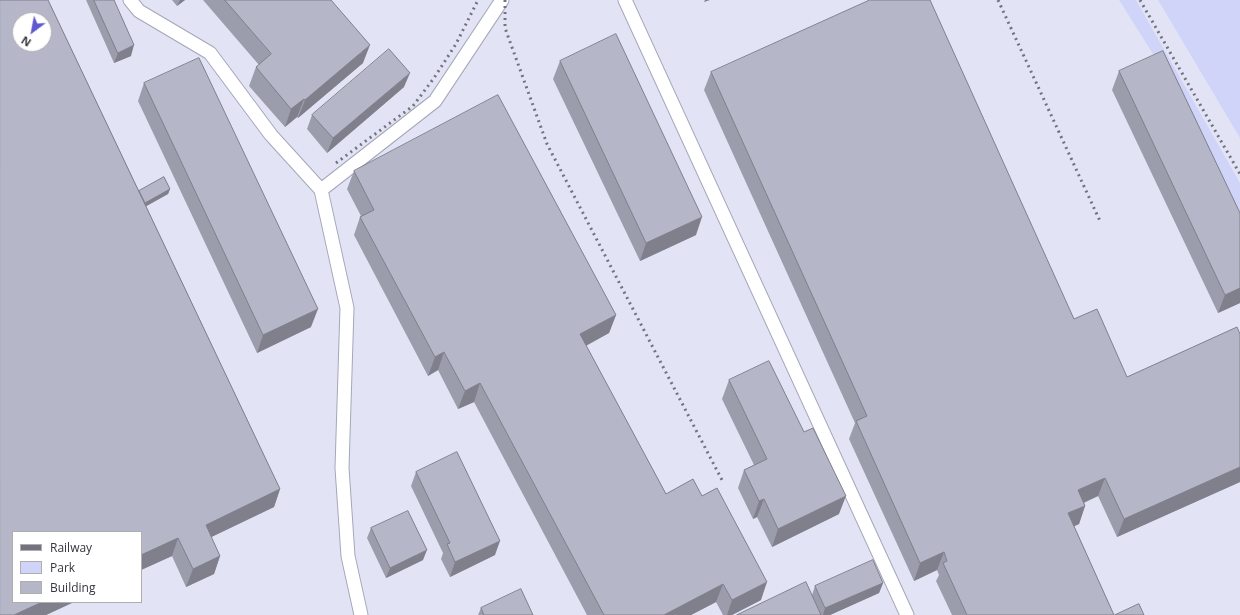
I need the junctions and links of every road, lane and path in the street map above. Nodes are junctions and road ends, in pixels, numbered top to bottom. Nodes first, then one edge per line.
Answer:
1 (130, 0) edge
2 (502, 0) edge
3 (625, 0) edge
4 (321, 190) junction
5 (361, 615) edge
6 (907, 615) edge

1 - 4 lane
2 - 4 lane
3 - 6 lane
4 - 5 lane

